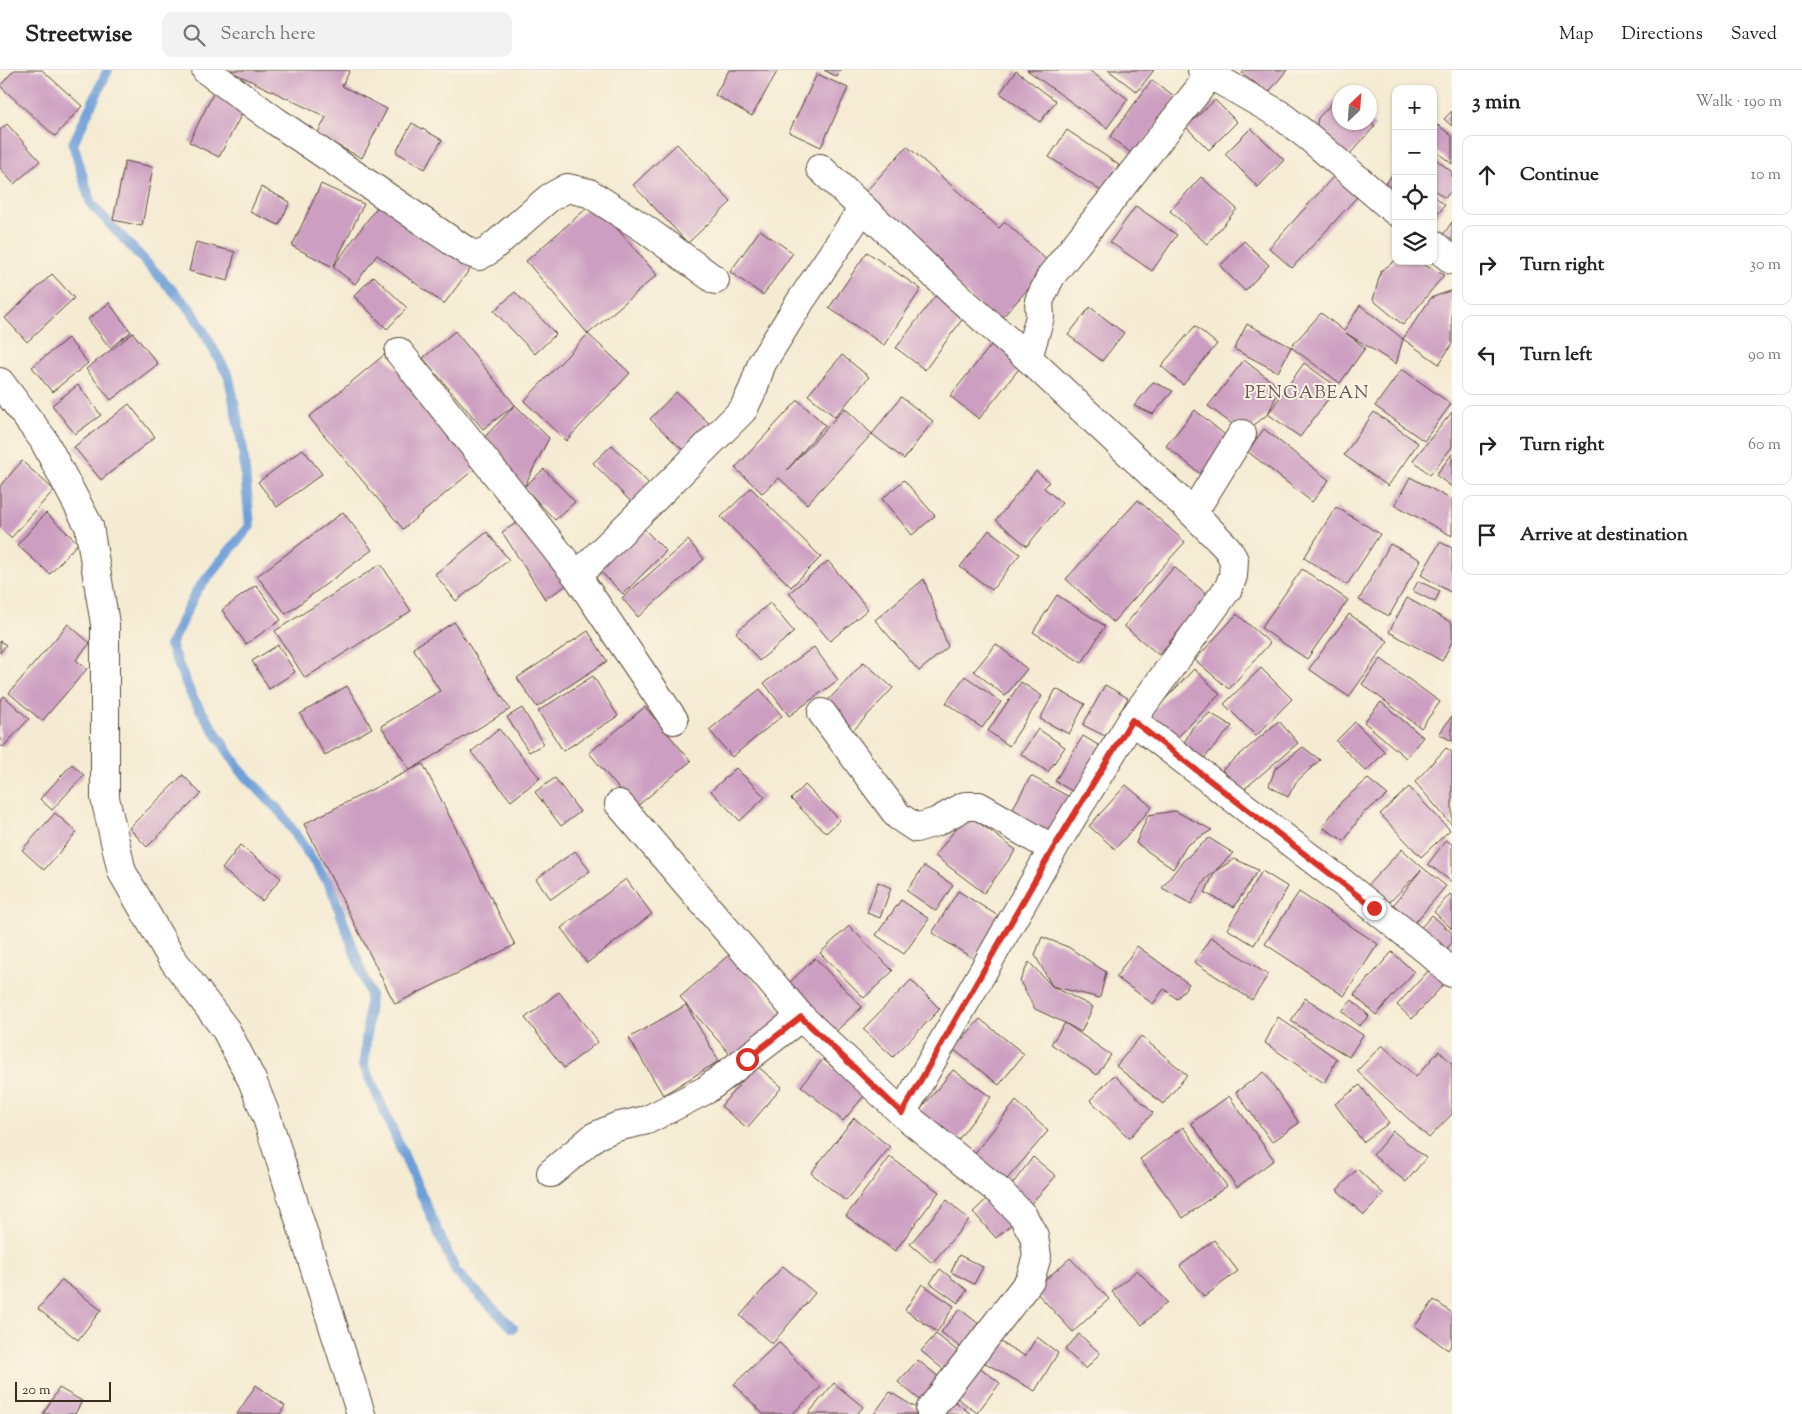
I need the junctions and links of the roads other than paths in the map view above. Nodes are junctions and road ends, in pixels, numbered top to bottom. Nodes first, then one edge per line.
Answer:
1 (206, 70) edge
2 (1208, 72) edge
3 (820, 168) dead end
4 (863, 208) junction
5 (1392, 209) edge
6 (1437, 247) edge
7 (1452, 260) edge
8 (715, 280) dead end
9 (399, 352) dead end
10 (1028, 358) junction
11 (0, 382) edge
12 (1242, 434) dead end
13 (1193, 513) junction
14 (577, 576) junction
15 (822, 713) dead end
16 (674, 720) dead end
17 (1132, 720) junction
18 (619, 804) dead end
19 (1053, 849) junction
20 (1452, 973) edge
21 (801, 1017) junction
22 (902, 1113) junction
23 (551, 1173) dead end
24 (930, 1410) dead end
25 (361, 1414) edge

1 - 8 street
2 - 5 street
2 - 10 street
3 - 4 street
4 - 10 street
4 - 14 street
6 - 7 street
9 - 14 street
10 - 13 street
11 - 25 street
12 - 13 street
13 - 17 street
14 - 16 street
15 - 19 street
17 - 19 street
17 - 20 street
18 - 21 street
19 - 22 street
21 - 22 street
21 - 23 street
22 - 24 street

